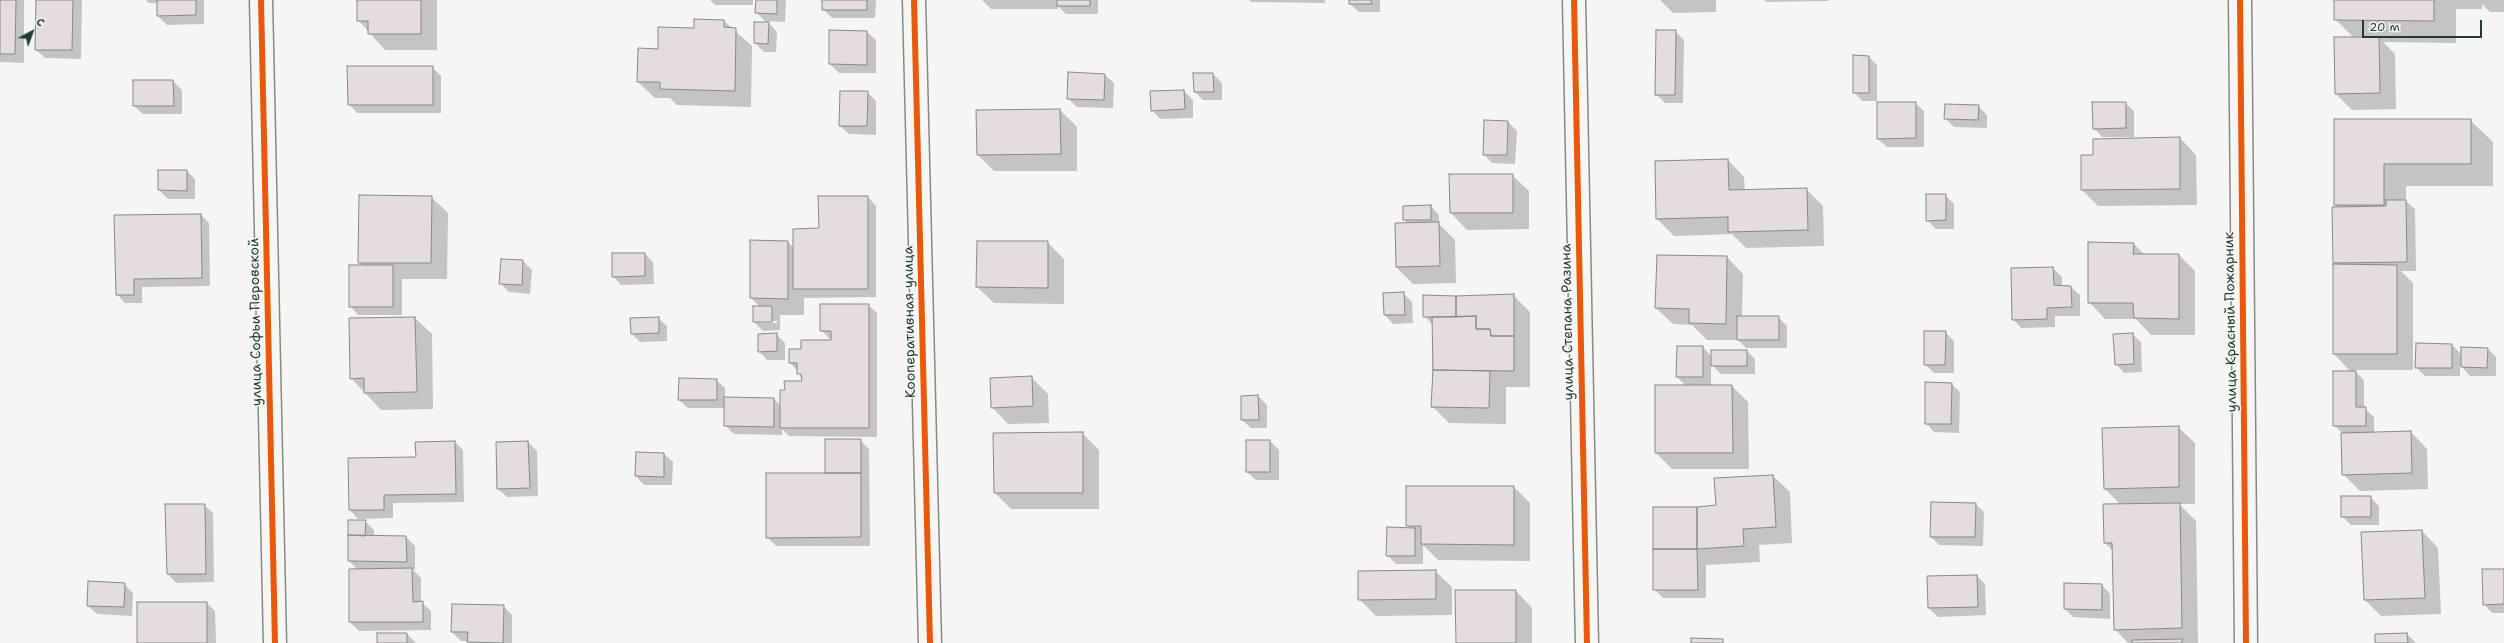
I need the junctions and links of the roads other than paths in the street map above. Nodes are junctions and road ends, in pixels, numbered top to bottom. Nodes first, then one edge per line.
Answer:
1 (261, 0) edge
2 (914, 0) edge
3 (1574, 0) edge
4 (2240, 0) edge
5 (275, 643) edge
6 (930, 643) edge
7 (1587, 643) edge
8 (2246, 643) edge

1 - 5 street, улица Софьи Перовской
2 - 6 street, Кооперативная улица
3 - 7 street, улица Степана Разина
4 - 8 street, улица Красный Пожарник

